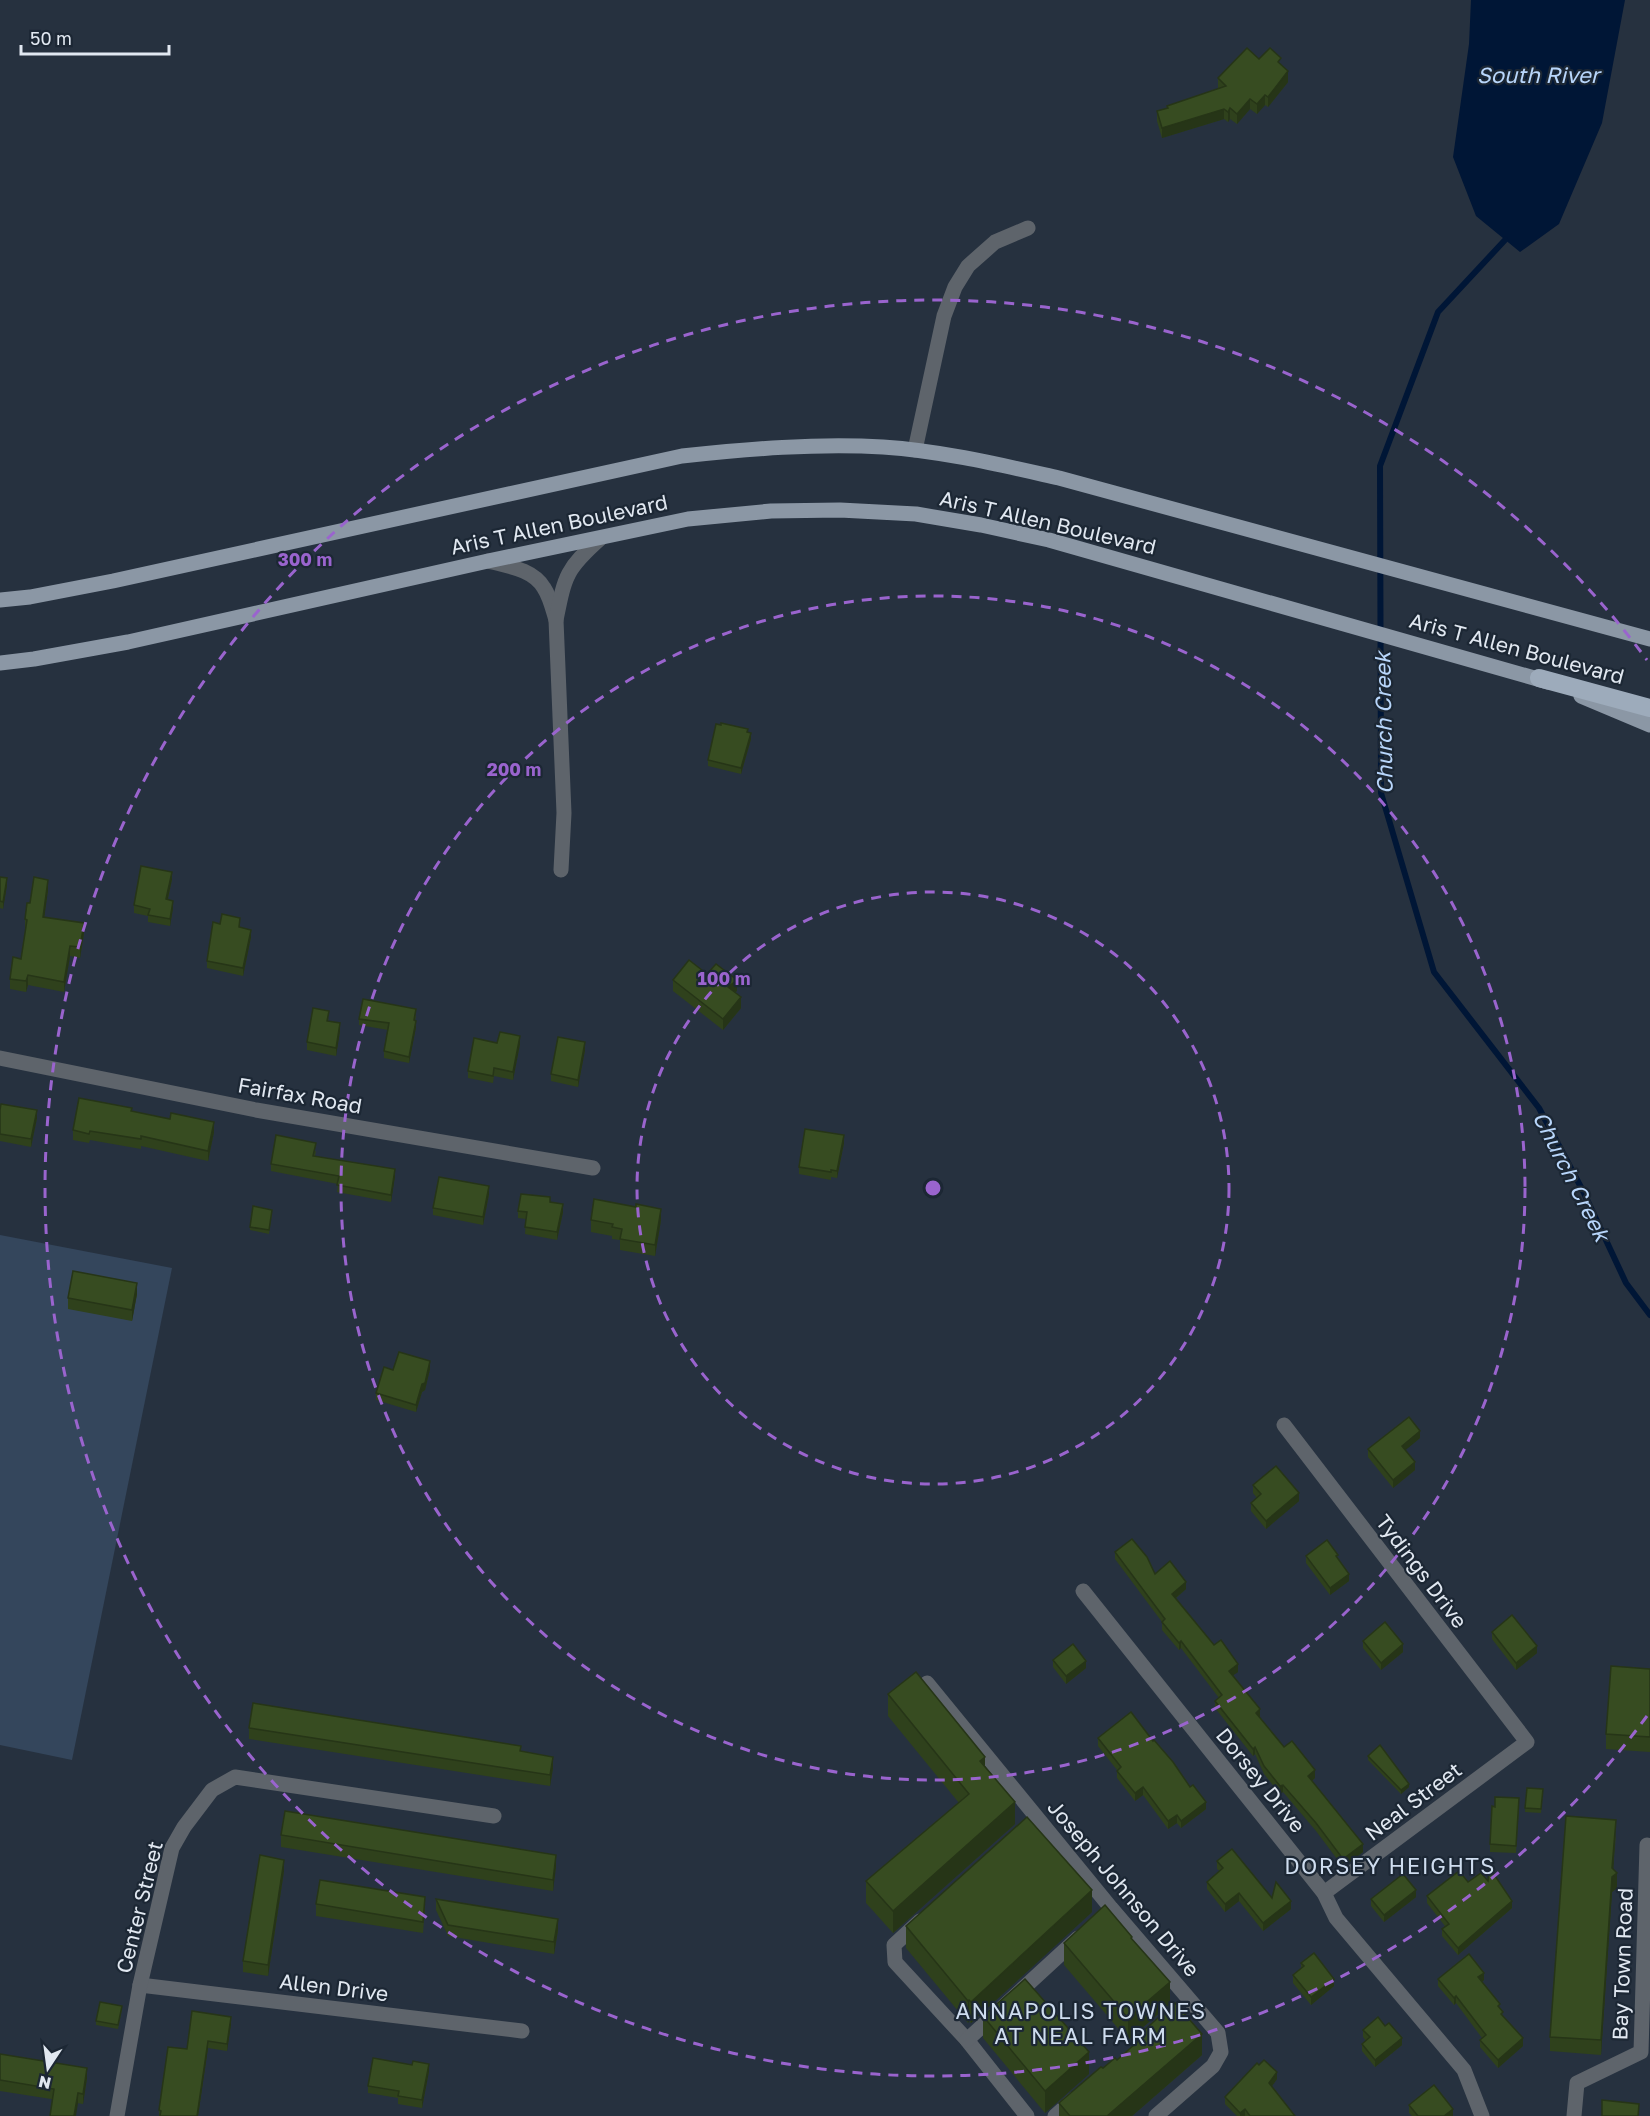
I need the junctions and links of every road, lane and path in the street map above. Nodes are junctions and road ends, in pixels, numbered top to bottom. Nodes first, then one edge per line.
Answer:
1 (1028, 228) dead end
2 (915, 450) junction
3 (601, 538) junction
4 (488, 561) junction
5 (0, 600) edge
6 (556, 620) junction
7 (1650, 639) edge
8 (0, 663) edge
9 (1539, 678) junction
10 (1650, 708) edge
11 (1650, 725) edge
12 (561, 870) dead end
13 (0, 1058) edge
14 (593, 1168) dead end
15 (1284, 1425) dead end
16 (1083, 1591) dead end
17 (927, 1683) edge
18 (1527, 1742) joint
19 (494, 1816) dead end
20 (1647, 1845) dead end
21 (1324, 1893) junction
22 (929, 1913) edge
23 (1085, 1931) edge
24 (140, 1985) junction
25 (522, 2031) dead end
26 (967, 2040) junction
27 (1082, 2092) edge
28 (117, 2116) edge
29 (1027, 2116) edge
30 (1055, 2116) edge
31 (1156, 2116) edge
32 (1482, 2116) edge
33 (1574, 2116) edge

1 - 2 street
2 - 5 main road, Aris T Allen Boulevard
2 - 7 main road, Aris T Allen Boulevard
3 - 4 main road, Aris T Allen Boulevard
3 - 6 street
3 - 9 main road, Aris T Allen Boulevard
4 - 6 street
4 - 8 main road, Aris T Allen Boulevard
6 - 12 street
9 - 10 highway, Aris T Allen Boulevard
9 - 11 main road
13 - 14 street, Fairfax Road
15 - 18 street, Tydings Drive
16 - 21 street, Dorsey Drive
17 - 31 street, Joseph Johnson Drive
18 - 21 street, Neal Street
19 - 24 street, Center Street
20 - 33 street, Bay Town Road
21 - 32 street, Dorsey Drive
22 - 26 street
23 - 26 street
24 - 25 street, Allen Drive
24 - 28 street, Center Street
26 - 29 street
27 - 30 street

